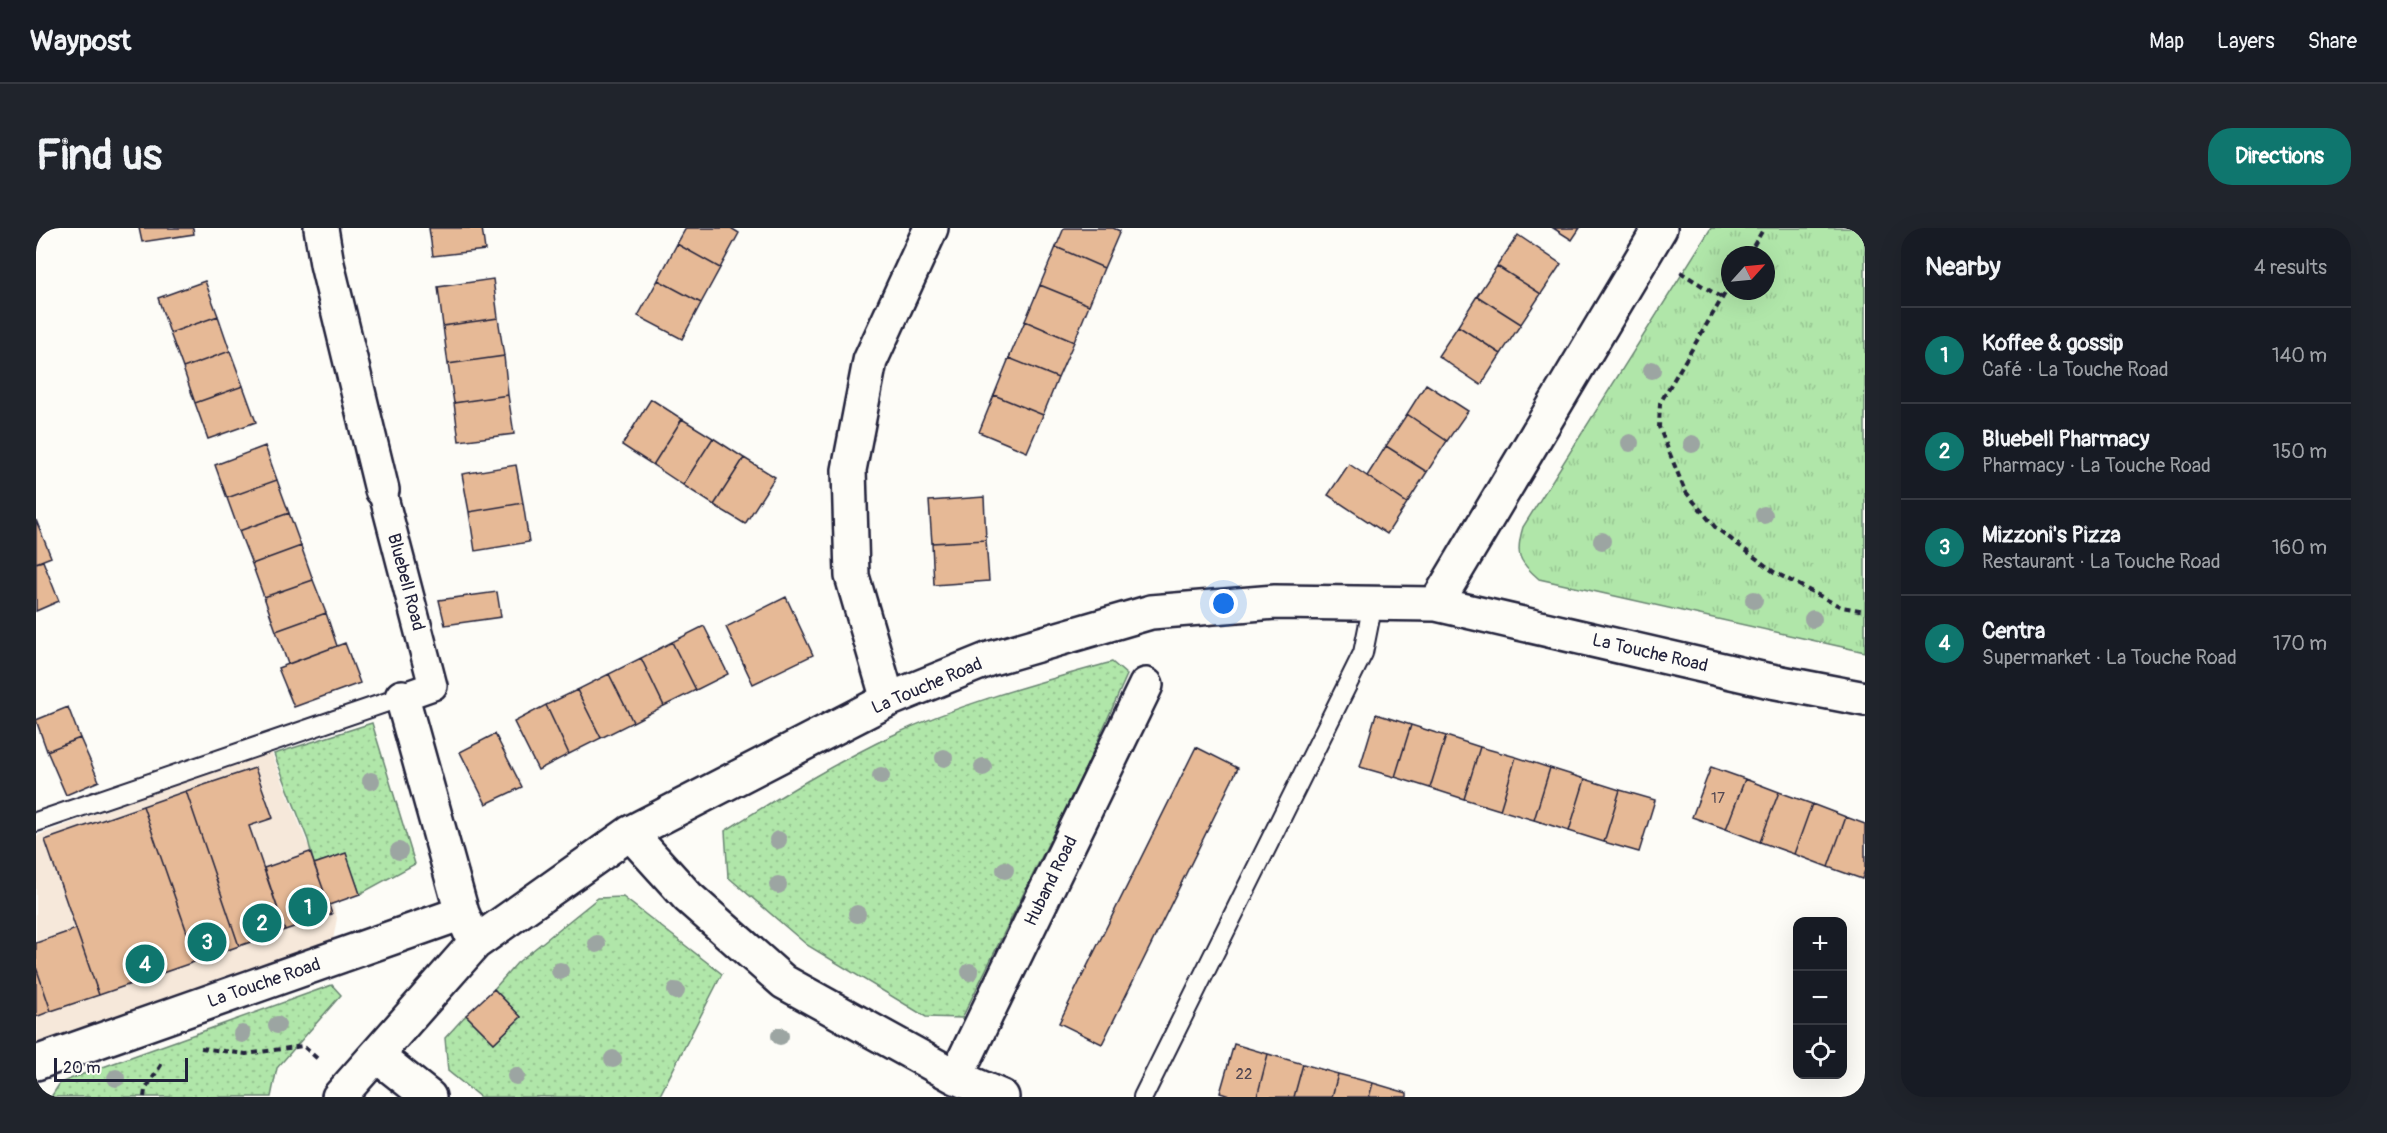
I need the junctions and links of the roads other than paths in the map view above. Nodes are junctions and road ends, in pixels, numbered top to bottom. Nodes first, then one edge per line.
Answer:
1 (321, 228) edge
2 (931, 228) edge
3 (1653, 239) edge
4 (382, 489) joint
5 (1373, 603) junction
6 (1436, 604) junction
7 (1146, 685) dead end
8 (402, 697) junction
9 (1865, 699) edge
10 (888, 700) junction
11 (36, 822) edge
12 (630, 833) junction
13 (462, 913) junction
14 (475, 943) junction
15 (376, 1055) junction
16 (36, 1063) edge
17 (956, 1077) junction
18 (344, 1092) edge
19 (429, 1097) edge
20 (1002, 1097) edge
21 (1143, 1097) edge

1 - 4 street, Bluebell Road
2 - 10 street
3 - 6 street
4 - 8 street, Bluebell Road
5 - 6 street, La Touche Road
5 - 10 street, La Touche Road
5 - 21 lane
6 - 9 street, La Touche Road
7 - 17 street, Huband Road
8 - 11 lane
8 - 13 street
10 - 12 street, La Touche Road
12 - 14 street, La Touche Road
12 - 17 street
13 - 14 street
13 - 16 street, La Touche Road
14 - 15 street, La Touche Road
15 - 18 street, La Touche Road
15 - 19 street
17 - 20 street

